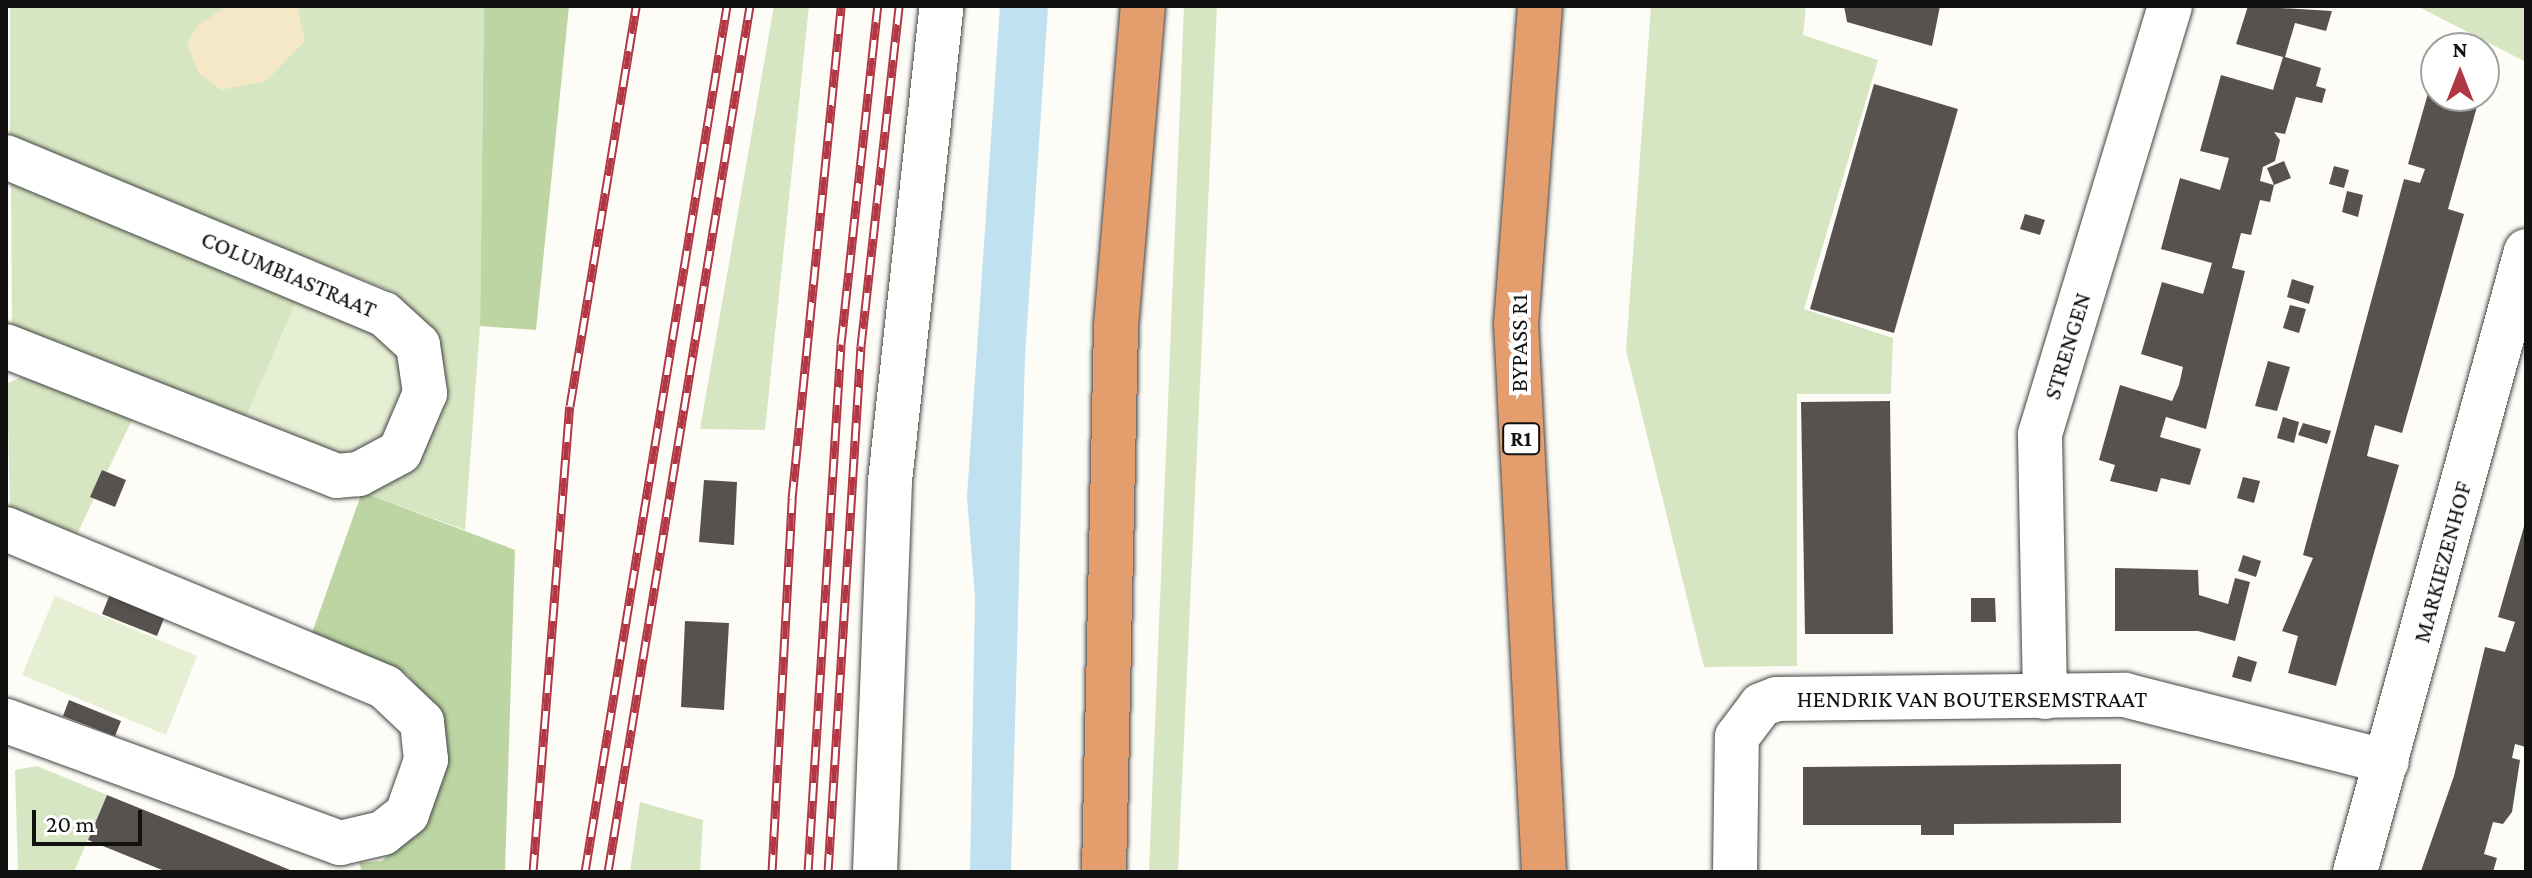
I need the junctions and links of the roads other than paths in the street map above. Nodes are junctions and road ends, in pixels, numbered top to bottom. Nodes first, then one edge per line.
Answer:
1 (942, 6) edge
2 (1143, 6) edge
3 (1540, 6) edge
4 (2170, 6) edge
5 (6, 157) edge
6 (2526, 251) edge
7 (6, 346) edge
8 (6, 529) edge
9 (2045, 697) junction
10 (6, 721) edge
11 (2387, 762) junction
12 (875, 872) edge
13 (1104, 872) edge
14 (1544, 872) edge
15 (1735, 872) edge
16 (2355, 872) edge

1 - 12 street
2 - 13 highway
3 - 14 highway, BYPASS R1 / R1
4 - 9 street, STRENGEN
5 - 7 street, COLUMBIASTRAAT
6 - 11 street, MARKIEZENHOF
8 - 10 street
9 - 11 street, HENDRIK VAN BOUTERSEMSTRAAT
9 - 15 street, HENDRIK VAN BOUTERSEMSTRAAT
11 - 16 street, MARKIEZENHOF

